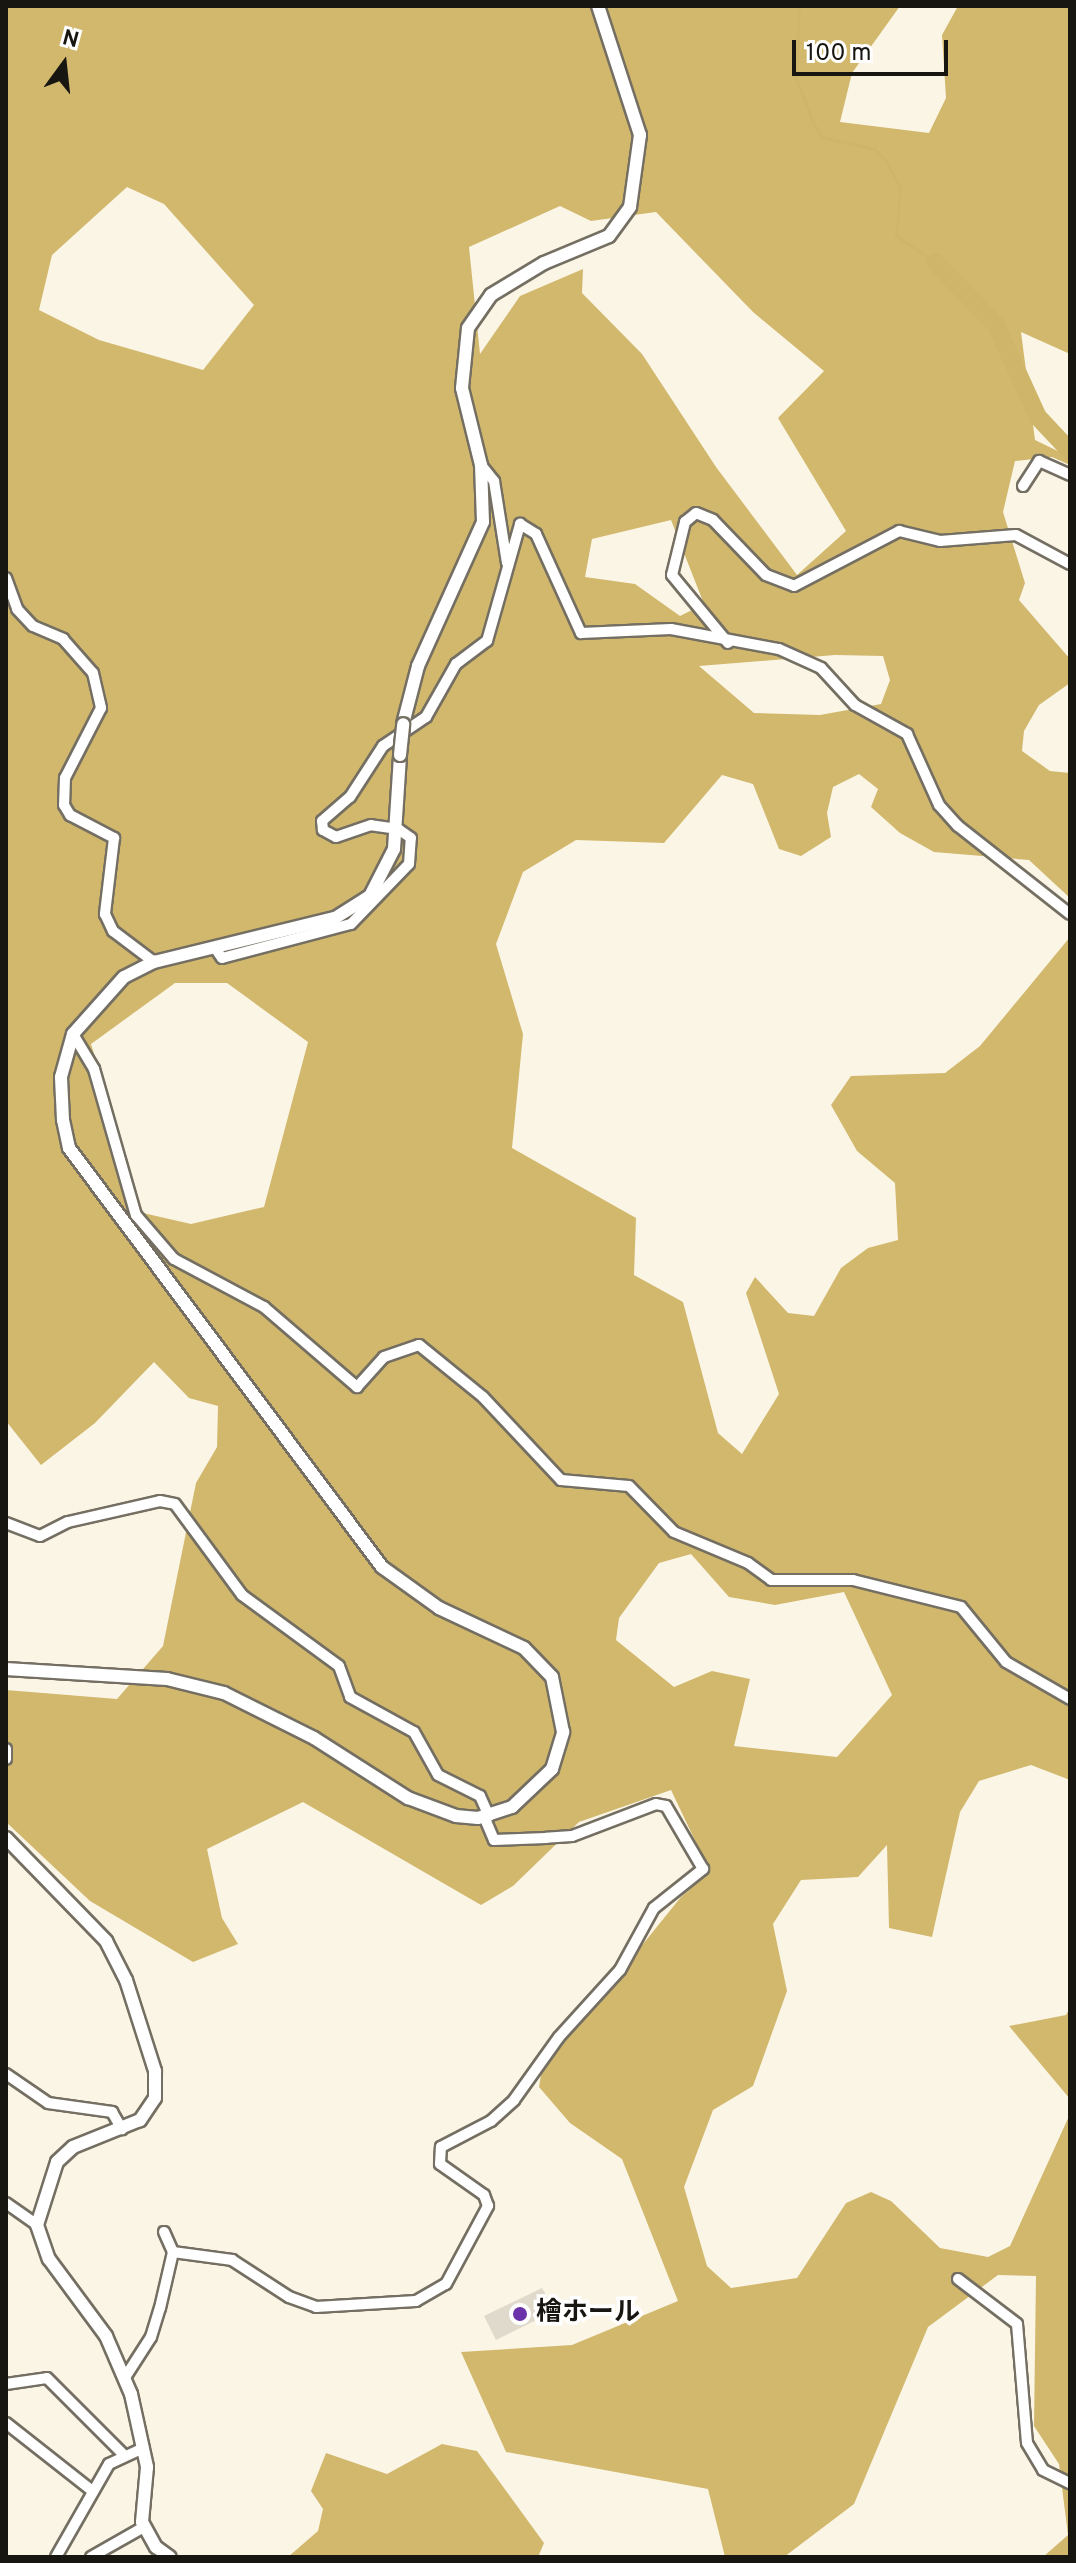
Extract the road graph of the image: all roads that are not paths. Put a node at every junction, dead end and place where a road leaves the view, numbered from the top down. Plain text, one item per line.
1 (598, 6) edge
2 (481, 465) junction
3 (1070, 475) edge
4 (1023, 486) dead end
5 (507, 563) junction
6 (1070, 564) edge
7 (6, 578) edge
8 (729, 644) junction
9 (398, 829) junction
10 (1070, 914) edge
11 (215, 948) junction
12 (154, 962) junction
13 (73, 1034) junction
14 (6, 1523) edge
15 (6, 1669) edge
16 (1070, 1699) edge
17 (6, 1749) edge
18 (6, 1759) edge
19 (486, 1816) junction
20 (6, 1838) edge
21 (6, 2074) edge
22 (122, 2129) junction
23 (6, 2203) edge
24 (37, 2225) junction
25 (164, 2232) dead end
26 (173, 2252) junction
27 (958, 2279) dead end
28 (124, 2379) junction
29 (6, 2384) edge
30 (6, 2423) edge
31 (144, 2448) junction
32 (122, 2453) junction
33 (1070, 2483) edge
34 (90, 2489) junction
35 (144, 2527) junction
36 (56, 2557) edge
37 (91, 2557) edge
38 (170, 2557) edge

1 - 2 street
2 - 5 street
2 - 9 street, bridge
3 - 4 street
5 - 8 street
5 - 9 street
6 - 8 street
7 - 12 street
8 - 10 street
9 - 11 street
9 - 11 street
11 - 12 street
12 - 13 street
13 - 16 street
13 - 19 street
14 - 19 street
15 - 19 street
17 - 18 street
19 - 26 street
20 - 22 street
21 - 22 street
22 - 24 street
23 - 24 street
24 - 28 street
25 - 26 street
26 - 28 street
27 - 33 street
28 - 31 street
29 - 32 street
30 - 34 street
31 - 32 street
31 - 35 street
32 - 34 street
34 - 36 street
35 - 37 street
35 - 38 street

